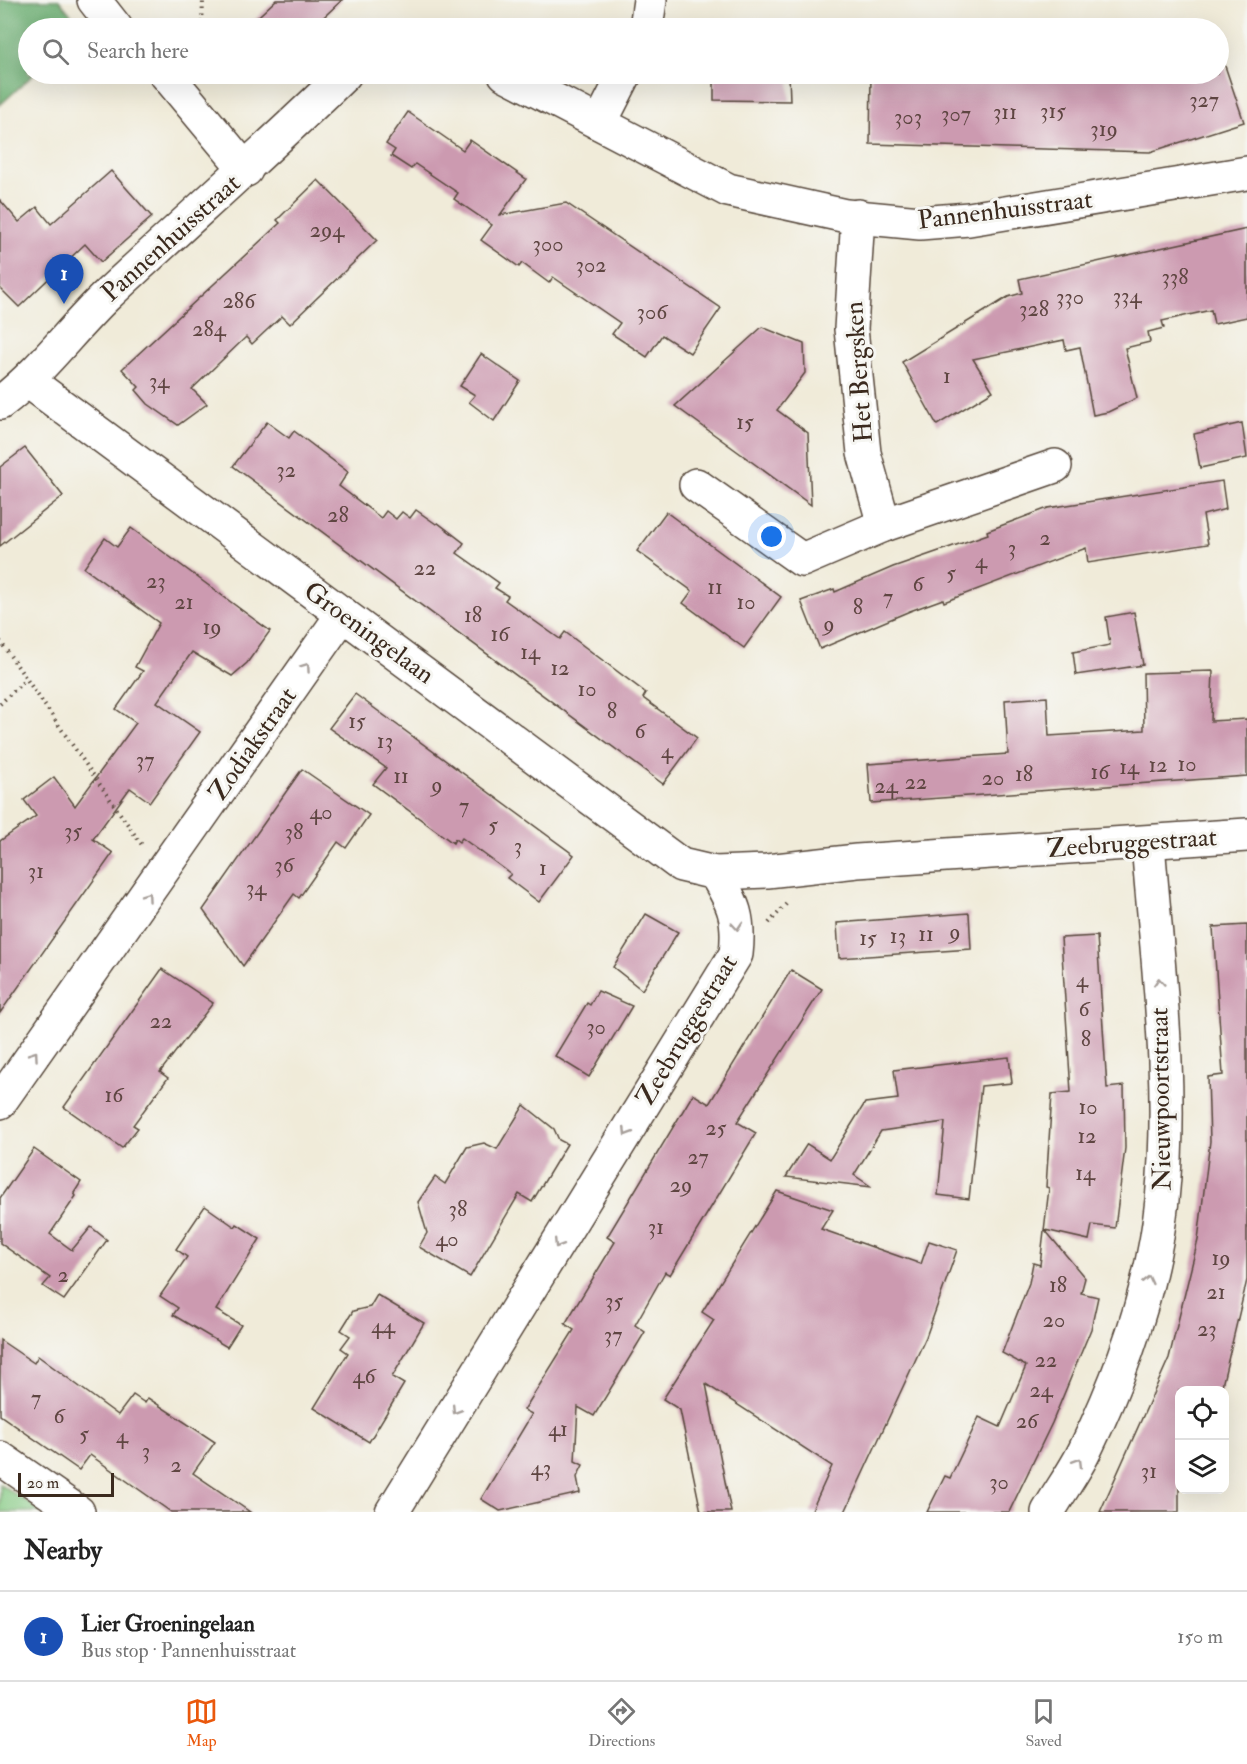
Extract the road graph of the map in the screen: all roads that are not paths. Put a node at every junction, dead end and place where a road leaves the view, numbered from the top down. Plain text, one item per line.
1 (94, 0) edge
2 (650, 0) edge
3 (108, 18) edge
4 (647, 18) edge
5 (174, 84) edge
6 (335, 84) edge
7 (524, 84) edge
8 (620, 84) edge
9 (600, 123) junction
10 (246, 170) junction
11 (1247, 173) edge
12 (858, 216) junction
13 (28, 381) junction
14 (0, 404) edge
15 (1055, 466) dead end
16 (696, 485) dead end
17 (884, 525) junction
18 (343, 614) junction
19 (1247, 835) edge
20 (1148, 843) junction
21 (716, 873) junction
22 (0, 1102) edge
23 (0, 1458) edge
24 (78, 1512) edge
25 (393, 1512) edge
26 (1048, 1512) edge

1 - 3 street
2 - 4 street
5 - 10 street
6 - 10 street, Pannenhuisstraat
7 - 9 street, Pannenhuisstraat
8 - 9 street
9 - 12 street, Pannenhuisstraat
10 - 13 street, Pannenhuisstraat
11 - 12 street, Pannenhuisstraat
12 - 17 street, Het Bergsken
13 - 14 street, Pannenhuisstraat
13 - 18 street, Groeningelaan
15 - 17 street
16 - 17 street
18 - 21 street, Groeningelaan
22 -> 18 street, Zodiakstraat
19 - 20 street, Zeebruggestraat
20 - 21 street, Zeebruggestraat
26 -> 20 street, Nieuwpoortstraat
21 -> 25 street, Zeebruggestraat
23 - 24 street

